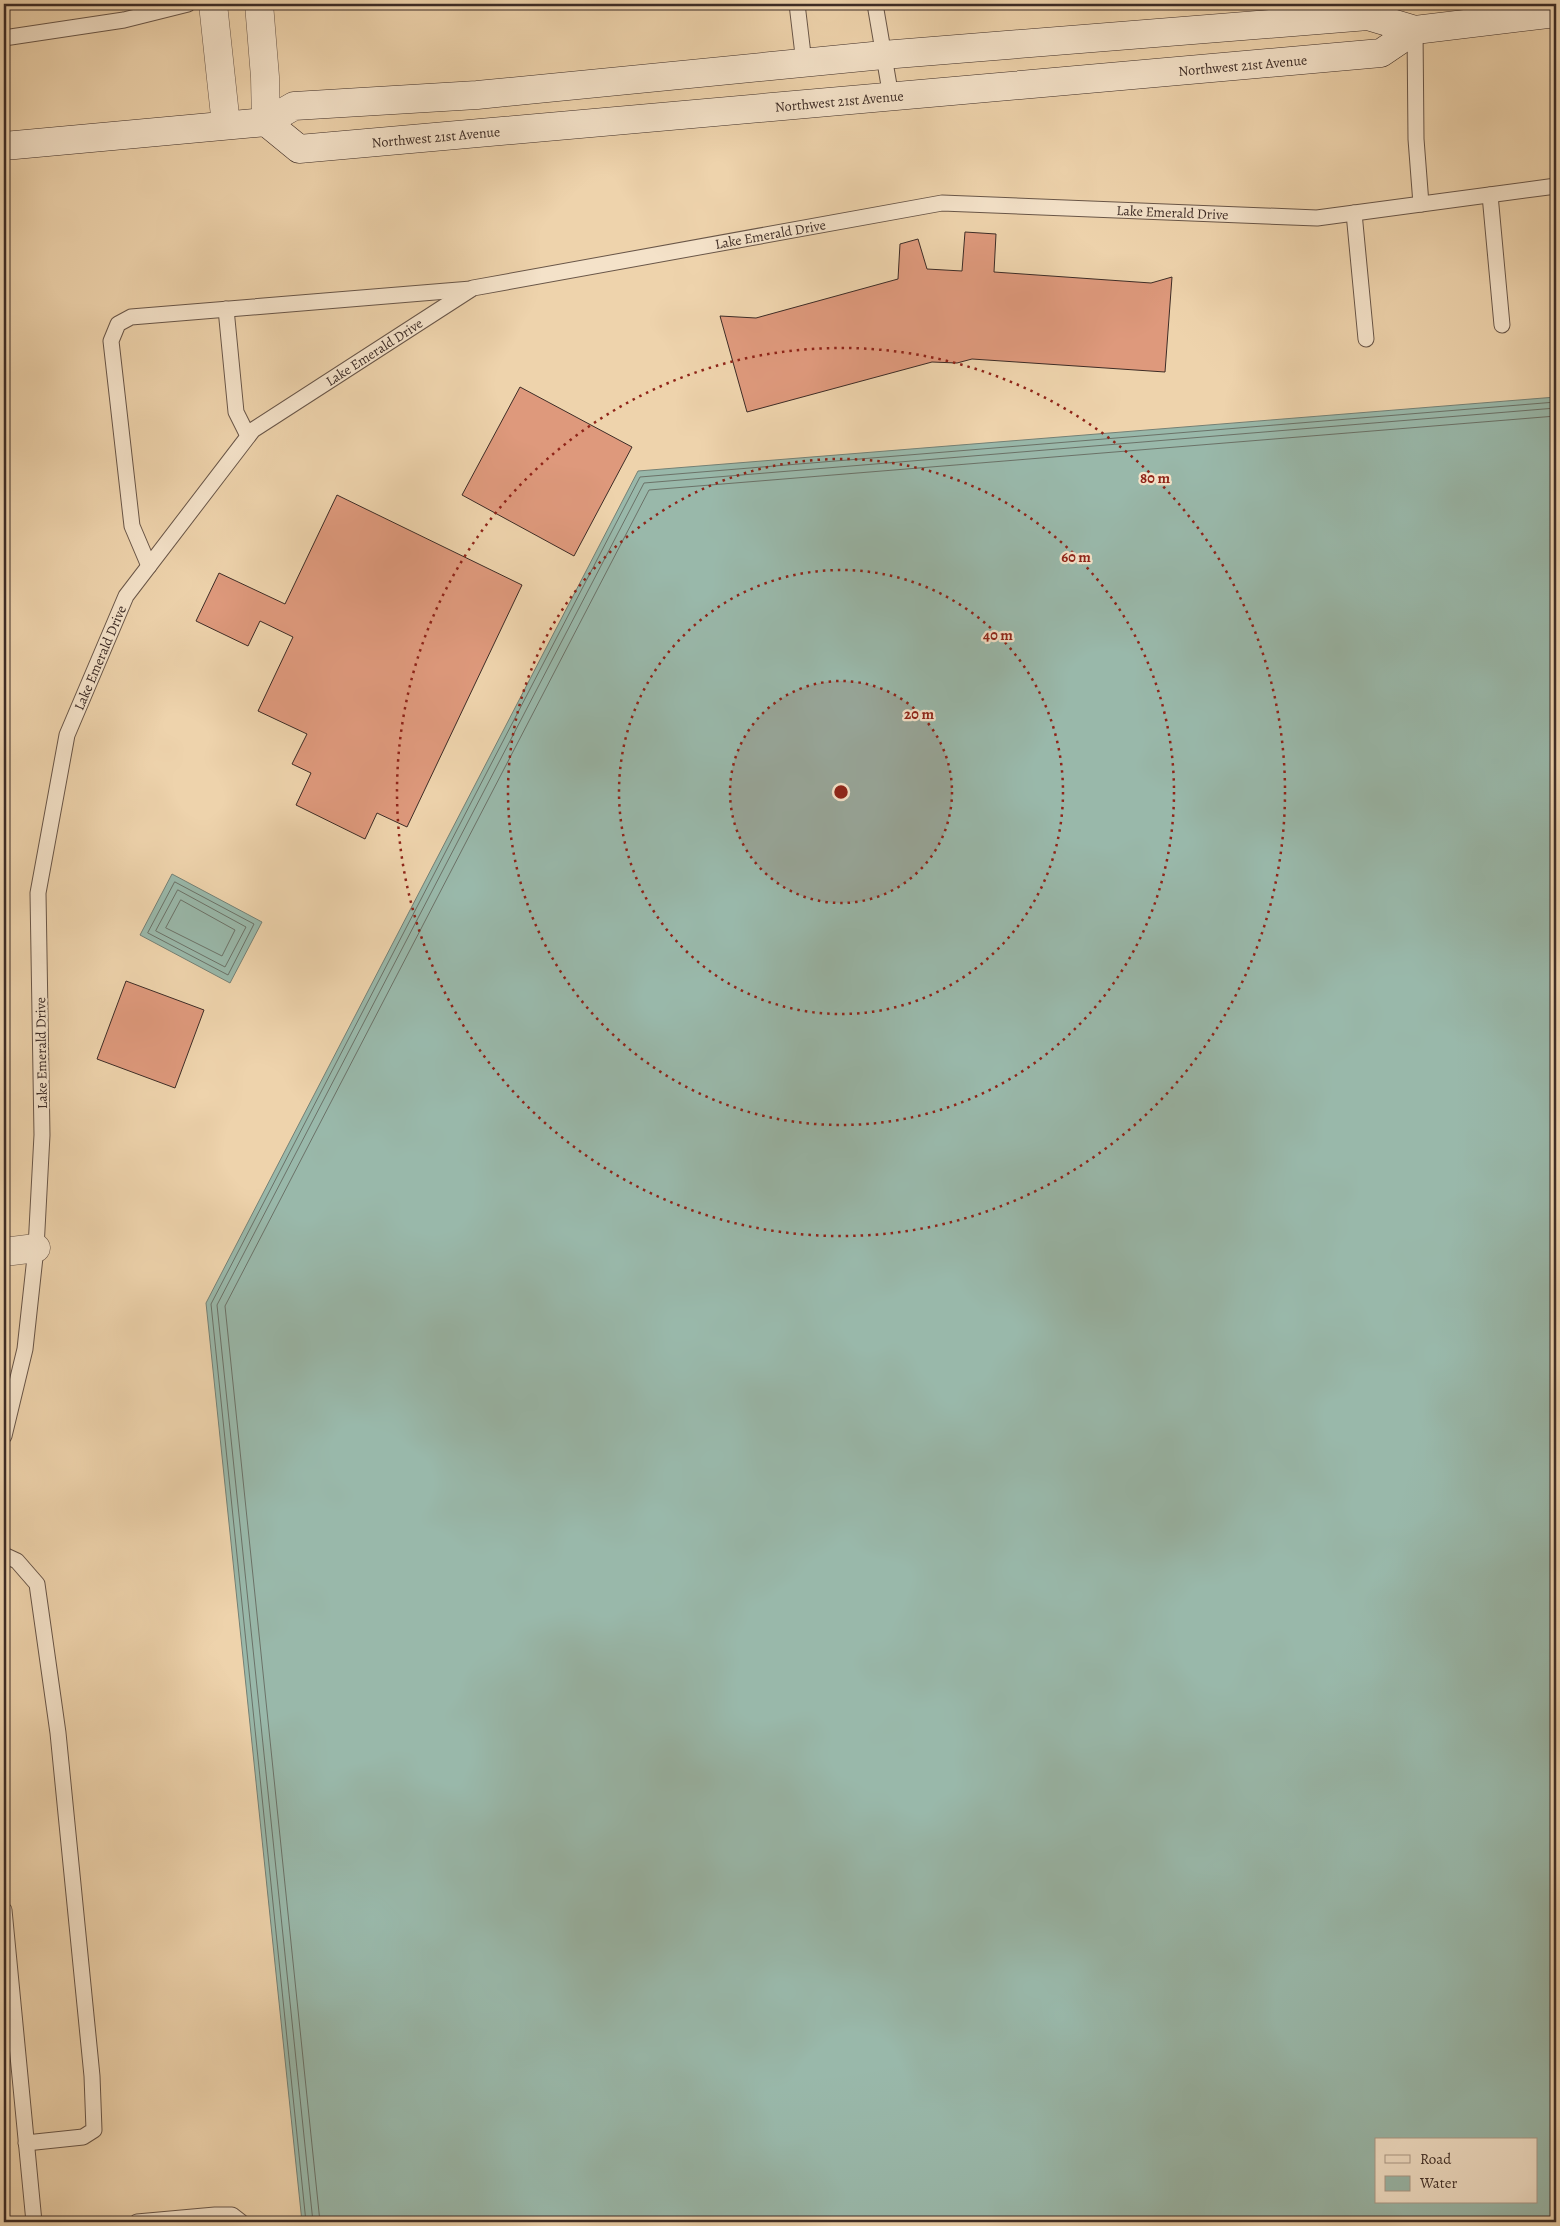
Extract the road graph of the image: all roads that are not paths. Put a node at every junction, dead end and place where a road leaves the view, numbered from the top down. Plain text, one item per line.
1 (188, 4) edge
2 (213, 4) edge
3 (259, 4) edge
4 (796, 4) edge
5 (875, 4) edge
6 (1556, 13) edge
7 (1415, 30) junction
8 (4, 38) edge
9 (883, 55) junction
10 (804, 64) junction
11 (891, 97) junction
12 (266, 122) junction
13 (226, 125) junction
14 (4, 146) edge
15 (1556, 186) edge
16 (1490, 195) junction
17 (1421, 204) junction
18 (1354, 214) junction
19 (473, 288) junction
20 (226, 309) junction
21 (1502, 325) dead end
22 (1366, 339) dead end
23 (248, 436) junction
24 (149, 566) junction
25 (36, 1248) junction
26 (4, 1252) edge
27 (4, 1436) edge
28 (4, 1555) edge
29 (4, 1910) edge
30 (26, 2143) junction
31 (34, 2222) edge
32 (137, 2222) edge
33 (241, 2222) edge

1 - 8 lane
2 - 13 street
3 - 12 street
4 - 10 lane
5 - 9 lane
6 - 7 street, Northwest 21st Avenue
7 - 9 street, Northwest 21st Avenue
7 - 11 street, Northwest 21st Avenue
7 - 17 lane
9 - 10 street, Northwest 21st Avenue
9 - 11 lane
10 - 12 street, Northwest 21st Avenue
11 - 12 street, Northwest 21st Avenue
12 - 13 street, Northwest 21st Avenue
13 - 14 street, Northwest 21st Avenue
15 - 16 lane, Lake Emerald Drive
16 - 17 lane, Lake Emerald Drive
16 - 21 lane
17 - 18 lane, Lake Emerald Drive
18 - 19 lane, Lake Emerald Drive
18 - 22 lane
19 - 20 lane
19 - 23 lane, Lake Emerald Drive
20 - 23 lane
20 - 24 lane
23 - 24 lane, Lake Emerald Drive
24 - 25 lane, Lake Emerald Drive
25 - 26 street
25 - 27 lane, Lake Emerald Drive
28 - 30 lane
29 - 30 lane
30 - 31 lane
32 - 33 lane

